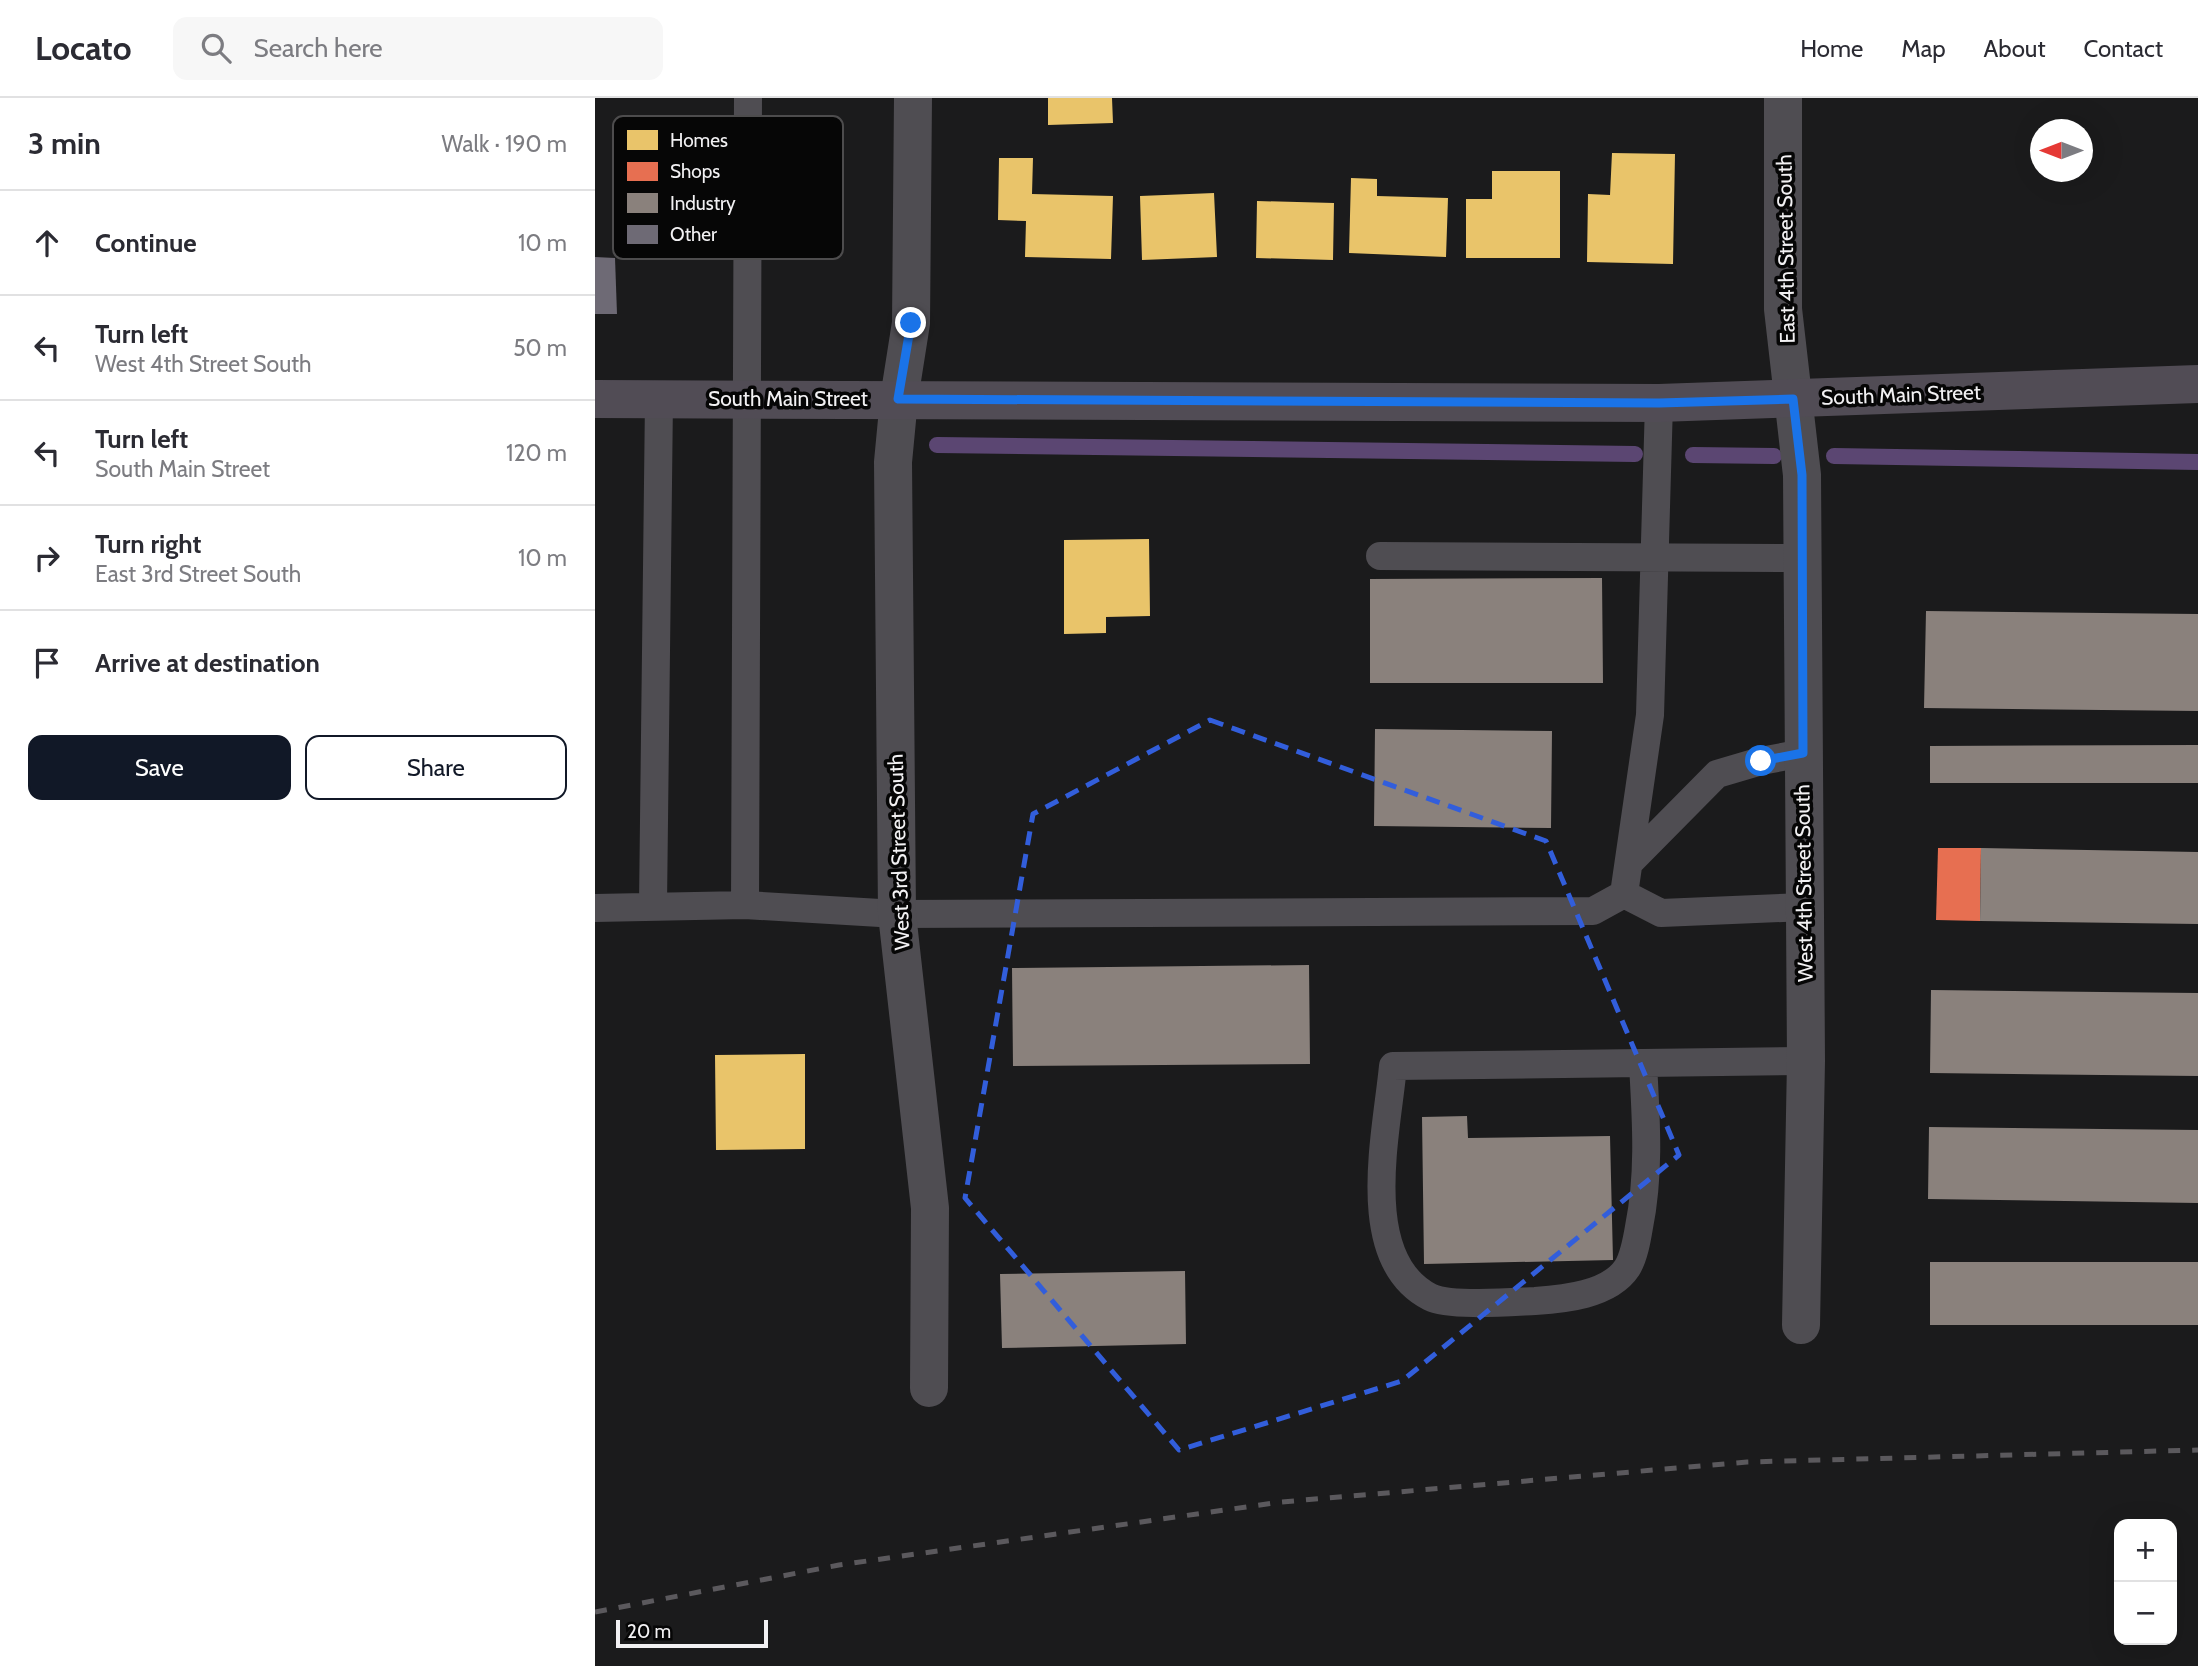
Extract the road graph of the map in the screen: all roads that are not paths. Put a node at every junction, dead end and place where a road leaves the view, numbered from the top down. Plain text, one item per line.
1 (748, 98) edge
2 (912, 98) edge
3 (1783, 98) edge
4 (748, 116) edge
5 (747, 259) edge
6 (2198, 384) edge
7 (595, 399) edge
8 (659, 399) junction
9 (746, 399) junction
10 (898, 399) junction
11 (1793, 399) junction
12 (1659, 403) junction
13 (1380, 556) dead end
14 (1655, 556) junction
15 (1802, 558) junction
16 (1803, 753) junction
17 (1629, 863) junction
18 (1624, 894) junction
19 (653, 905) junction
20 (745, 905) junction
21 (1805, 907) junction
22 (595, 908) edge
23 (897, 914) junction
24 (1806, 1061) junction
25 (1643, 1064) junction
26 (1801, 1325) dead end
27 (929, 1388) dead end

1 - 4 lane
2 - 10 street, West 3rd Street South
3 - 11 street, East 4th Street South
5 - 9 lane
6 - 11 street, South Main Street
7 - 8 street, South Main Street
8 - 9 street, South Main Street
8 - 19 lane
9 - 10 street, South Main Street
9 - 20 lane
10 - 12 street, South Main Street
10 - 23 street, West 3rd Street South
11 - 12 street, South Main Street
11 - 15 street, West 4th Street South
12 - 14 lane
13 - 14 lane
14 - 15 lane
14 - 17 lane
15 - 16 street, West 4th Street South
16 - 17 lane
16 - 21 street, West 4th Street South
17 - 18 lane
18 - 21 lane
18 - 23 lane
19 - 20 lane
19 - 22 lane
20 - 23 lane
21 - 24 street, West 4th Street South
23 - 27 street, West 3rd Street South
24 - 25 lane
24 - 26 street, West 4th Street South
25 - 25 lane

